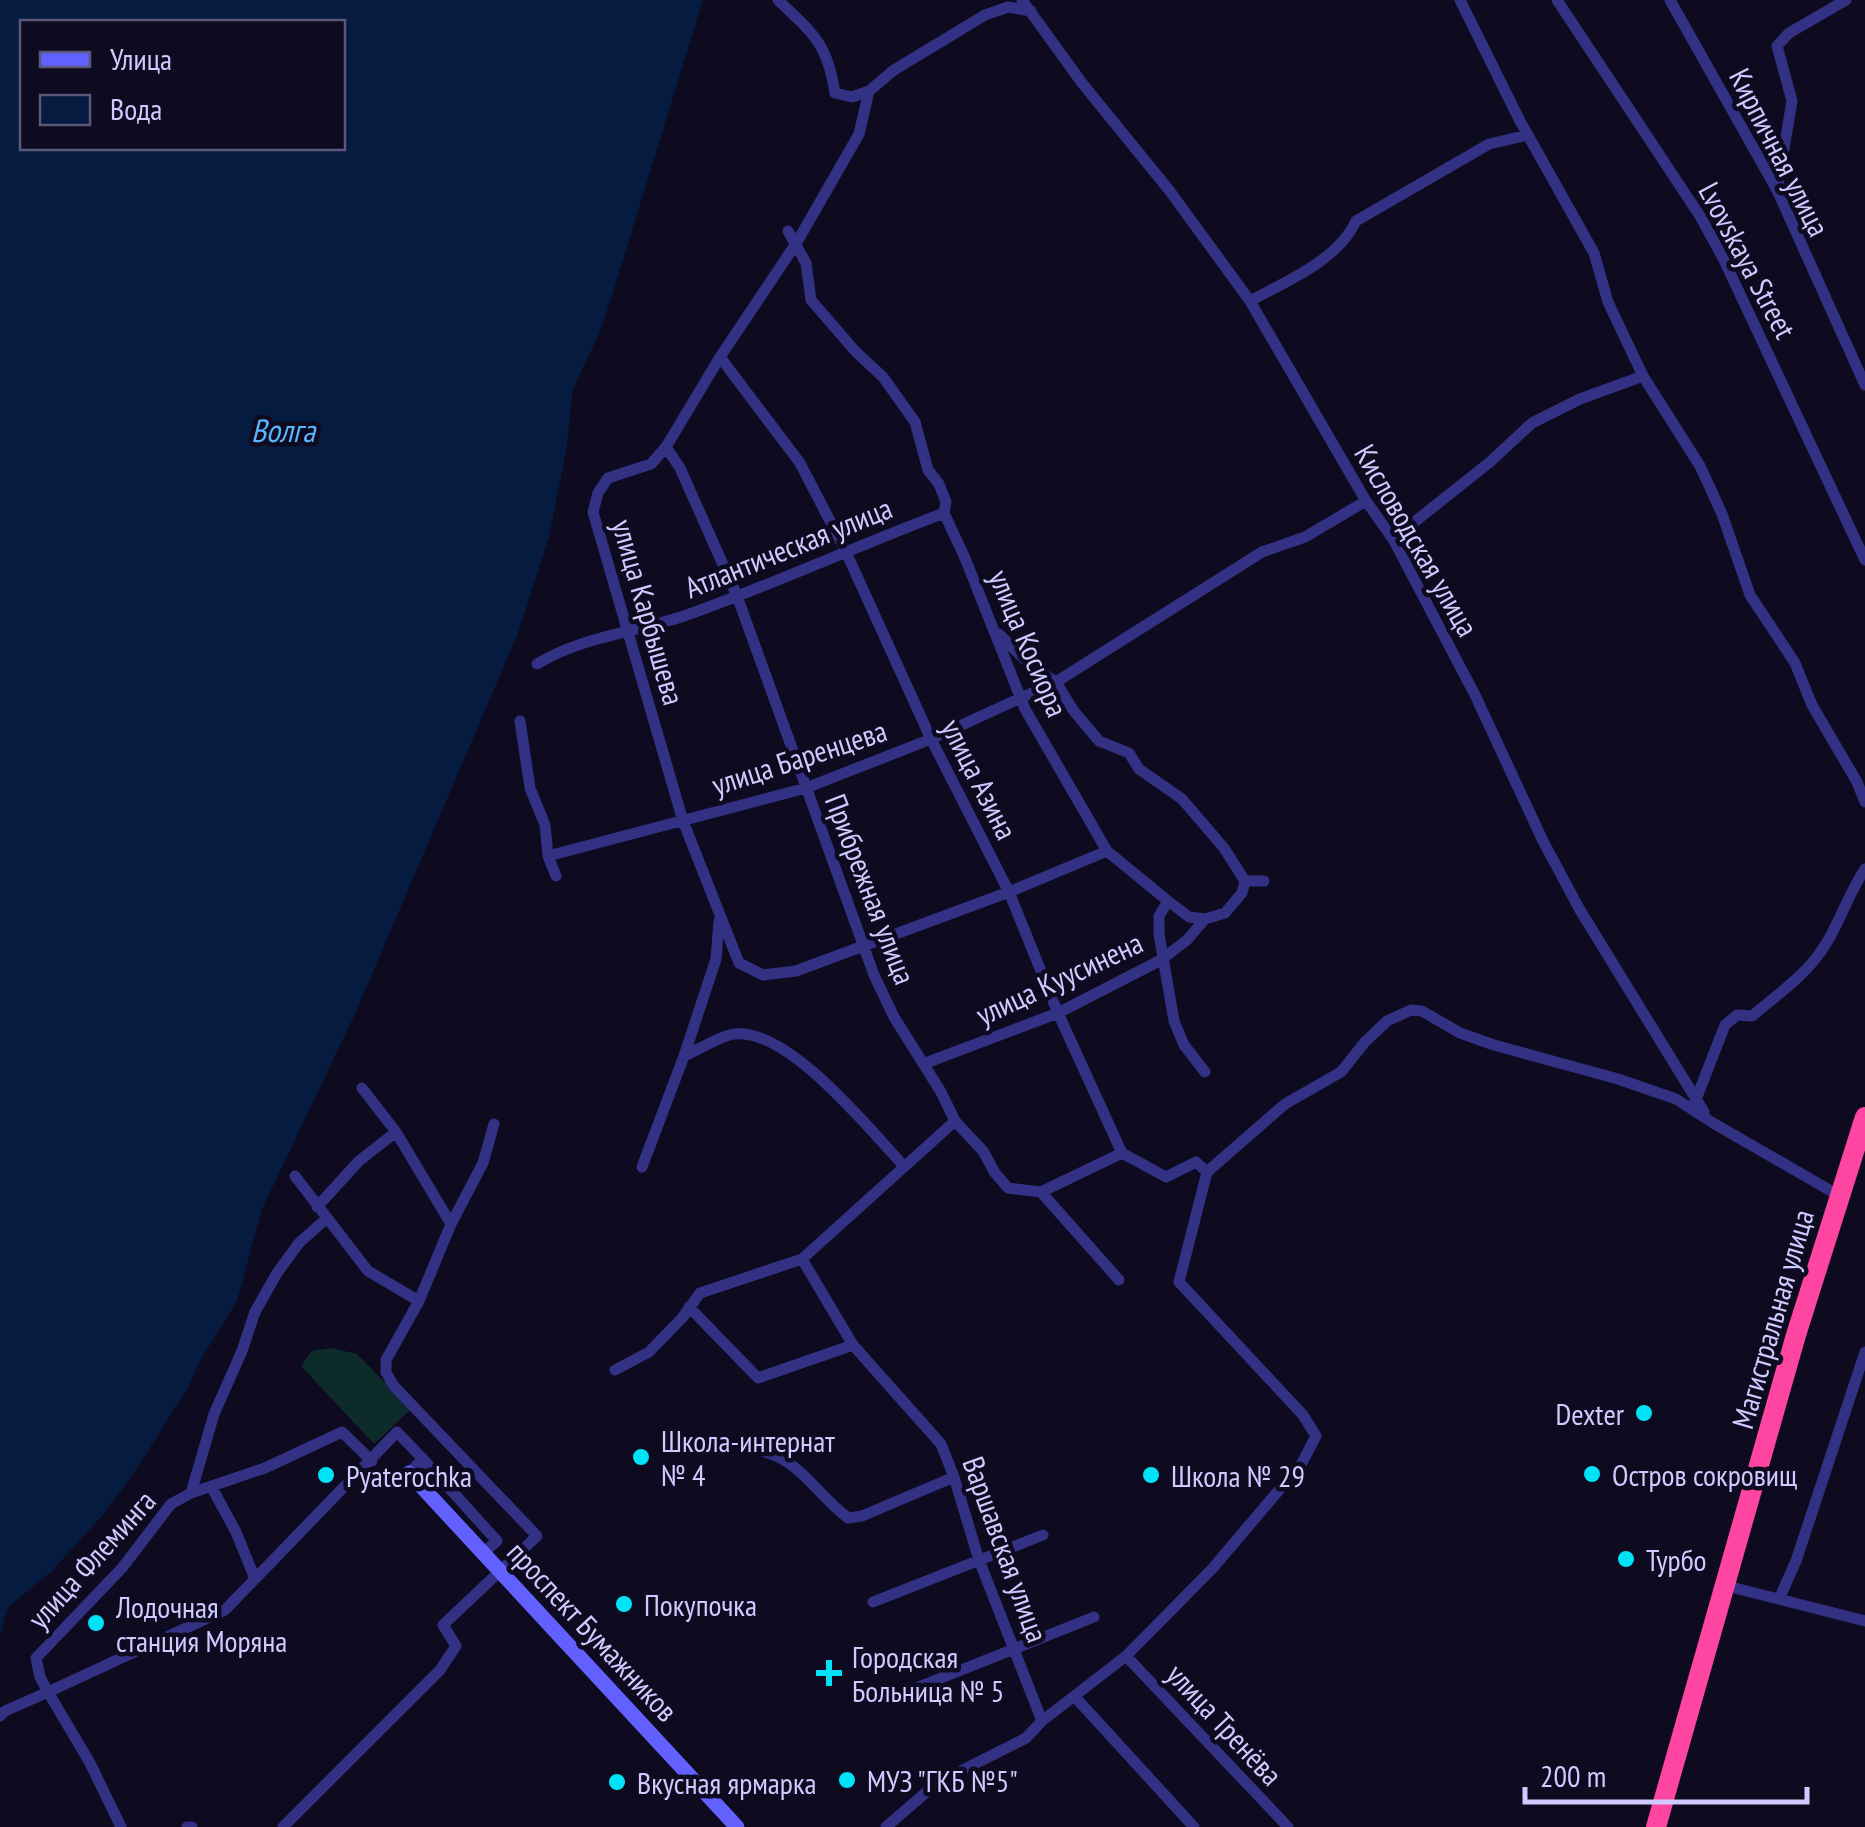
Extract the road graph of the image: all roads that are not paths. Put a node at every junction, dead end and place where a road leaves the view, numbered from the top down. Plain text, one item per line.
1 (778, 0) edge
2 (1022, 0) edge
3 (1460, 0) edge
4 (1557, 0) edge
5 (1670, 0) edge
6 (1846, 0) edge
7 (1031, 12) junction
8 (869, 91) junction
9 (1528, 135) junction
10 (1777, 190) junction
11 (788, 231) dead end
12 (797, 242) junction
13 (1250, 301) junction
14 (720, 356) junction
15 (1643, 376) junction
16 (1865, 385) edge
17 (666, 448) junction
18 (1366, 501) junction
19 (944, 514) junction
20 (1393, 539) junction
21 (846, 552) junction
22 (1865, 560) edge
23 (737, 596) junction
24 (991, 624) junction
25 (629, 632) junction
26 (537, 664) dead end
27 (1056, 682) junction
28 (1021, 700) junction
29 (520, 720) dead end
30 (930, 739) junction
31 (806, 788) junction
32 (1865, 802) edge
33 (683, 820) junction
34 (1107, 851) junction
35 (548, 856) junction
36 (1865, 869) edge
37 (556, 876) dead end
38 (1245, 881) junction
39 (1264, 881) dead end
40 (1010, 892) junction
41 (1168, 901) junction
42 (719, 913) junction
43 (1205, 919) junction
44 (865, 945) junction
45 (1161, 960) junction
46 (1058, 1013) junction
47 (684, 1056) junction
48 (923, 1064) junction
49 (1206, 1072) dead end
50 (362, 1088) dead end
51 (1695, 1102) junction
52 (1865, 1117) edge
53 (955, 1120) junction
54 (494, 1124) dead end
55 (1712, 1124) junction
56 (396, 1132) junction
57 (1122, 1153) junction
58 (904, 1166) junction
59 (642, 1167) dead end
60 (1207, 1172) junction
61 (295, 1176) dead end
62 (1041, 1192) junction
63 (1838, 1195) junction
64 (317, 1208) junction
65 (326, 1219) junction
66 (451, 1224) junction
67 (802, 1260) junction
68 (1119, 1280) dead end
69 (419, 1302) junction
70 (689, 1307) junction
71 (853, 1345) junction
72 (1865, 1352) edge
73 (615, 1370) dead end
74 (752, 1449) dead end
75 (423, 1459) junction
76 (372, 1461) junction
77 (409, 1473) joint
78 (954, 1476) junction
79 (211, 1486) junction
80 (191, 1493) junction
81 (1043, 1535) dead end
82 (482, 1553) junction
83 (979, 1560) junction
84 (500, 1572) junction
85 (256, 1579) junction
86 (1727, 1586) junction
87 (1779, 1599) junction
88 (873, 1602) dead end
89 (1094, 1616) dead end
90 (1865, 1621) edge
91 (1015, 1648) junction
92 (1126, 1656) junction
93 (912, 1690) dead end
94 (48, 1692) junction
95 (1075, 1697) junction
96 (0, 1716) edge
97 (1042, 1721) junction
98 (121, 1827) edge
99 (283, 1827) edge
100 (737, 1827) edge
101 (886, 1827) edge
102 (1194, 1827) edge
103 (1288, 1827) edge
104 (1656, 1827) edge

1 - 8 street
2 - 7 street, Кисловодская улица
3 - 9 street
4 - 22 street, Lvovskaya Street
5 - 10 street, Кирпичная улица
6 - 10 street
7 - 8 street
7 - 13 street, Кисловодская улица
8 - 12 street, улица Карбышева
9 - 13 street
9 - 15 street
10 - 16 street, Кирпичная улица
11 - 12 street, улица Косиора
12 - 14 street, улица Карбышева
12 - 19 street, улица Косиора
13 - 18 street, Кисловодская улица
14 - 17 street, улица Карбышева
14 - 21 street, улица Азина
15 - 20 street
15 - 32 street
17 - 23 street, Прибрежная улица
17 - 25 street, улица Карбышева
18 - 20 street, Кисловодская улица
18 - 27 street, улица Баренцева
19 - 21 street, Атлантическая улица
19 - 24 street, улица Косиора
20 - 51 street, Кисловодская улица
21 - 23 street, Атлантическая улица
21 - 30 street, улица Азина
23 - 25 street, Атлантическая улица
23 - 31 street, Прибрежная улица
24 - 27 street
24 - 28 street, улица Косиора
25 - 26 street, Атлантическая улица
25 - 33 street, улица Карбышева
27 - 28 street, улица Баренцева
27 - 38 street
28 - 30 street, улица Баренцева
28 - 34 street, улица Косиора
29 - 35 street
30 - 31 street, улица Баренцева
30 - 40 street, улица Азина
31 - 33 street, улица Баренцева
31 - 44 street, Прибрежная улица
33 - 35 street, улица Баренцева
33 - 42 street, улица Карбышева
34 - 40 street, улица Карбышева
34 - 41 street, улица Косиора
35 - 37 street
36 - 51 street
38 - 39 street
38 - 43 street, улица Куусинена
40 - 44 street, улица Карбышева
40 - 46 street, улица Азина
41 - 43 street, улица Косиора
41 - 45 street
42 - 44 street, улица Карбышева
42 - 47 street
43 - 45 street, улица Куусинена
44 - 48 street, Прибрежная улица
45 - 46 street, улица Куусинена
45 - 49 street
46 - 48 street, улица Куусинена
46 - 57 street, улица Азина
47 - 58 street
47 - 59 street
48 - 53 street, Прибрежная улица
50 - 56 street
51 - 55 street, Кисловодская улица
52 - 63 highway, Магистральная улица
53 - 58 street
53 - 62 street, Прибрежная улица
54 - 66 street
55 - 60 street
55 - 63 street
56 - 64 street
56 - 66 street
57 - 60 street
57 - 62 street
58 - 67 street
60 - 92 street
61 - 64 street
62 - 68 street, Прибрежная улица
63 - 86 highway, Магистральная улица
64 - 65 street
65 - 69 street
65 - 80 street
66 - 69 street
67 - 70 street
67 - 71 street, Варшавская улица
69 - 84 street
70 - 71 street
70 - 73 street
71 - 78 street, Варшавская улица
72 - 87 street
74 - 78 street
75 - 76 street
75 - 77 street
75 - 82 street
76 - 79 street, улица Флеминга
76 - 85 street
77 - 82 street, проспект Бумажников
78 - 83 street, Варшавская улица
79 - 80 street, улица Флеминга
79 - 85 street
80 - 94 street, улица Флеминга
81 - 83 street
82 - 84 street, проспект Бумажников
83 - 88 street
83 - 91 street, Варшавская улица
84 - 99 street
84 - 100 street, проспект Бумажников
85 - 94 street
86 - 87 street
86 - 104 highway, Магистральная улица
87 - 90 street
89 - 91 street
91 - 93 street
91 - 97 street, Варшавская улица
92 - 95 street
92 - 103 street, улица Тренёва
94 - 96 street
94 - 98 street
95 - 97 street
95 - 102 street
97 - 101 street

